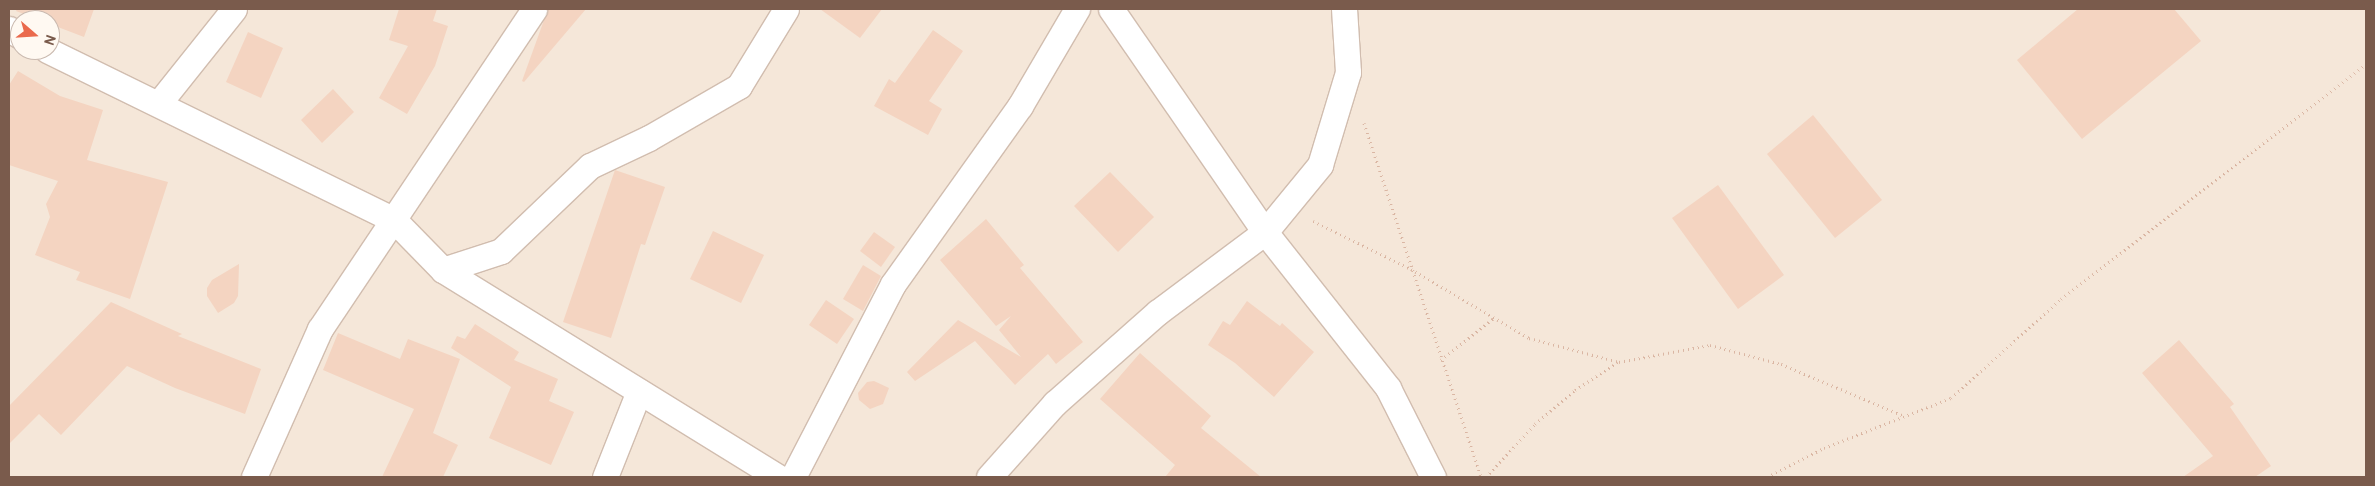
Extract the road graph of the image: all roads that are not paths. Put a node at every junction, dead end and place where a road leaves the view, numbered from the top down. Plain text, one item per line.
1 (234, 9) edge
2 (534, 9) edge
3 (786, 9) edge
4 (1077, 9) edge
5 (1111, 9) edge
6 (1344, 9) edge
7 (60, 56) edge
8 (159, 102) junction
9 (394, 220) junction
10 (1265, 232) junction
11 (443, 270) junction
12 (639, 391) junction
13 (254, 477) edge
14 (605, 477) edge
15 (778, 477) edge
16 (793, 477) edge
17 (989, 477) edge
18 (1433, 477) edge

1 - 8 street
2 - 9 street
3 - 11 street
4 - 16 street
5 - 10 street
6 - 10 street
7 - 8 street
8 - 9 street
9 - 11 street
9 - 13 street
10 - 17 street
10 - 18 street
11 - 12 street
12 - 14 street
12 - 15 street

